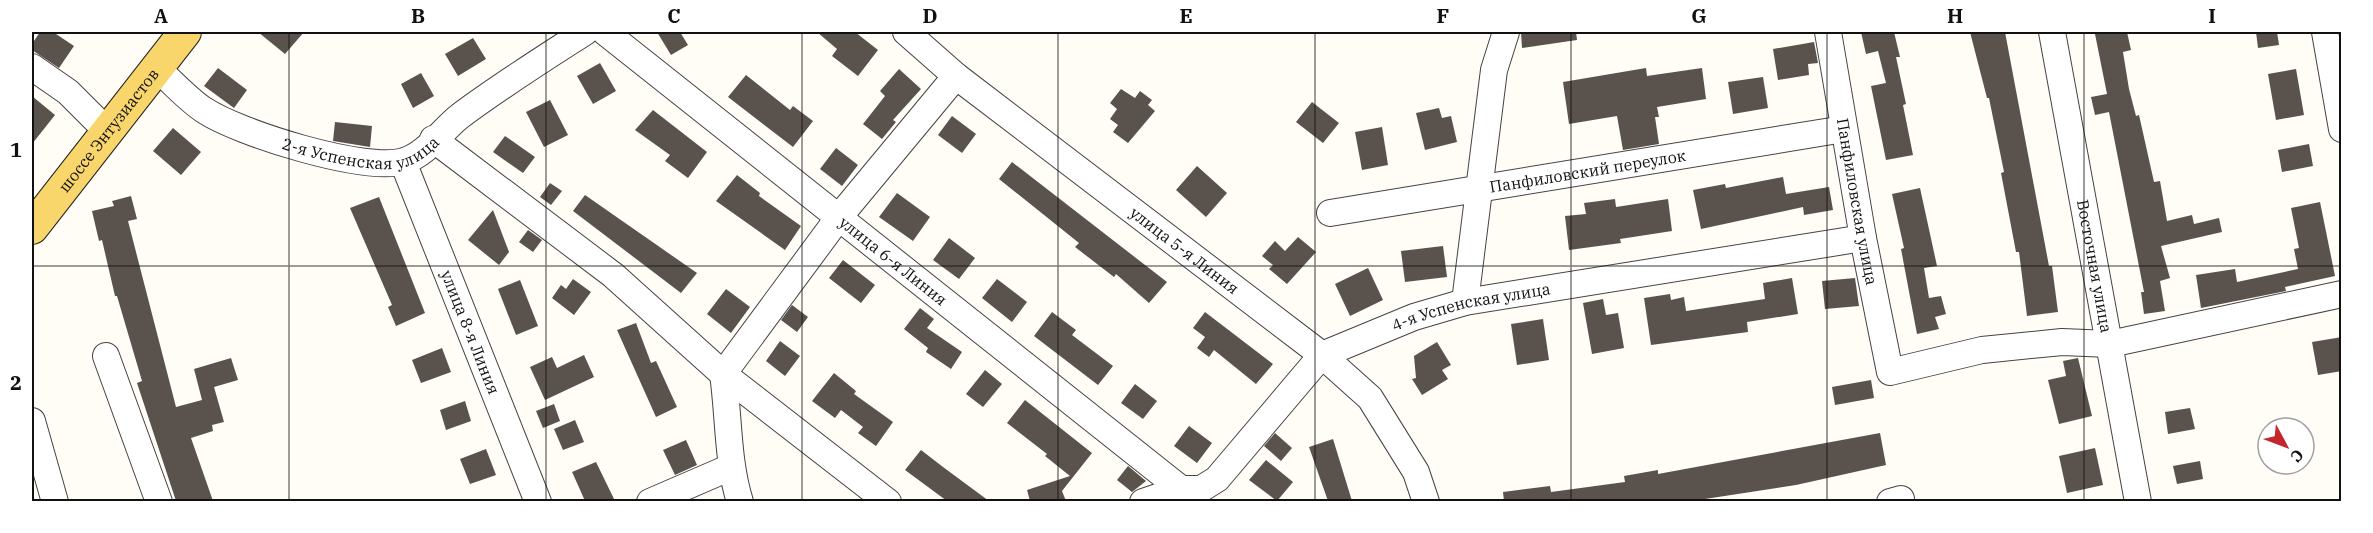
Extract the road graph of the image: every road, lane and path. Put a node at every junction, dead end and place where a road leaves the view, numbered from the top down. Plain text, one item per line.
1 (185, 32) edge
2 (585, 32) edge
3 (605, 32) edge
4 (906, 32) edge
5 (1506, 32) edge
6 (1828, 32) edge
7 (2052, 32) edge
8 (2325, 32) edge
9 (32, 68) edge
10 (156, 68) junction
11 (957, 76) junction
12 (1844, 129) junction
13 (2342, 129) edge
14 (107, 131) junction
15 (433, 139) junction
16 (403, 162) junction
17 (1479, 189) junction
18 (1330, 213) dead end
19 (839, 217) junction
20 (32, 228) edge
21 (1863, 238) junction
22 (2342, 294) edge
23 (1465, 302) junction
24 (2110, 344) junction
25 (1322, 355) junction
26 (106, 356) dead end
27 (723, 374) junction
28 (32, 421) edge
29 (732, 467) junction
30 (1181, 489) junction
31 (55, 501) edge
32 (159, 501) edge
33 (538, 501) edge
34 (650, 501) edge
35 (740, 501) edge
36 (888, 501) edge
37 (1143, 501) edge
38 (1426, 501) edge
39 (2138, 501) edge

1 - 10 main road, шоссе Энтузиастов
2 - 15 street, 2-я Успенская улица
3 - 19 street, улица 6-я Линия
4 - 11 street, улица 5-я Линия
5 - 17 street
6 - 12 street, Панфиловская улица
7 - 24 street, Восточная улица
8 - 13 street
9 - 14 street
10 - 14 main road, шоссе Энтузиастов
10 - 16 street, 2-я Успенская улица
11 - 19 street
11 - 25 street, улица 5-я Линия
12 - 17 street, Панфиловский переулок
12 - 21 street, Панфиловская улица
14 - 20 main road, шоссе Энтузиастов
15 - 16 street, 2-я Успенская улица
15 - 27 street
16 - 33 street, улица 8-я Линия
17 - 18 street, Панфиловский переулок
17 - 23 street
19 - 27 street
19 - 30 street, улица 6-я Линия
21 - 23 street, 4-я Успенская улица
21 - 24 street, Панфиловская улица
22 - 24 street
23 - 25 street, 4-я Успенская улица
24 - 39 street, Восточная улица
25 - 30 street, 4-я Успенская улица
25 - 38 street, улица 5-я Линия
26 - 32 street
27 - 29 street
27 - 36 street
28 - 31 street
29 - 34 street
29 - 35 street
30 - 37 street, 4-я Успенская улица

